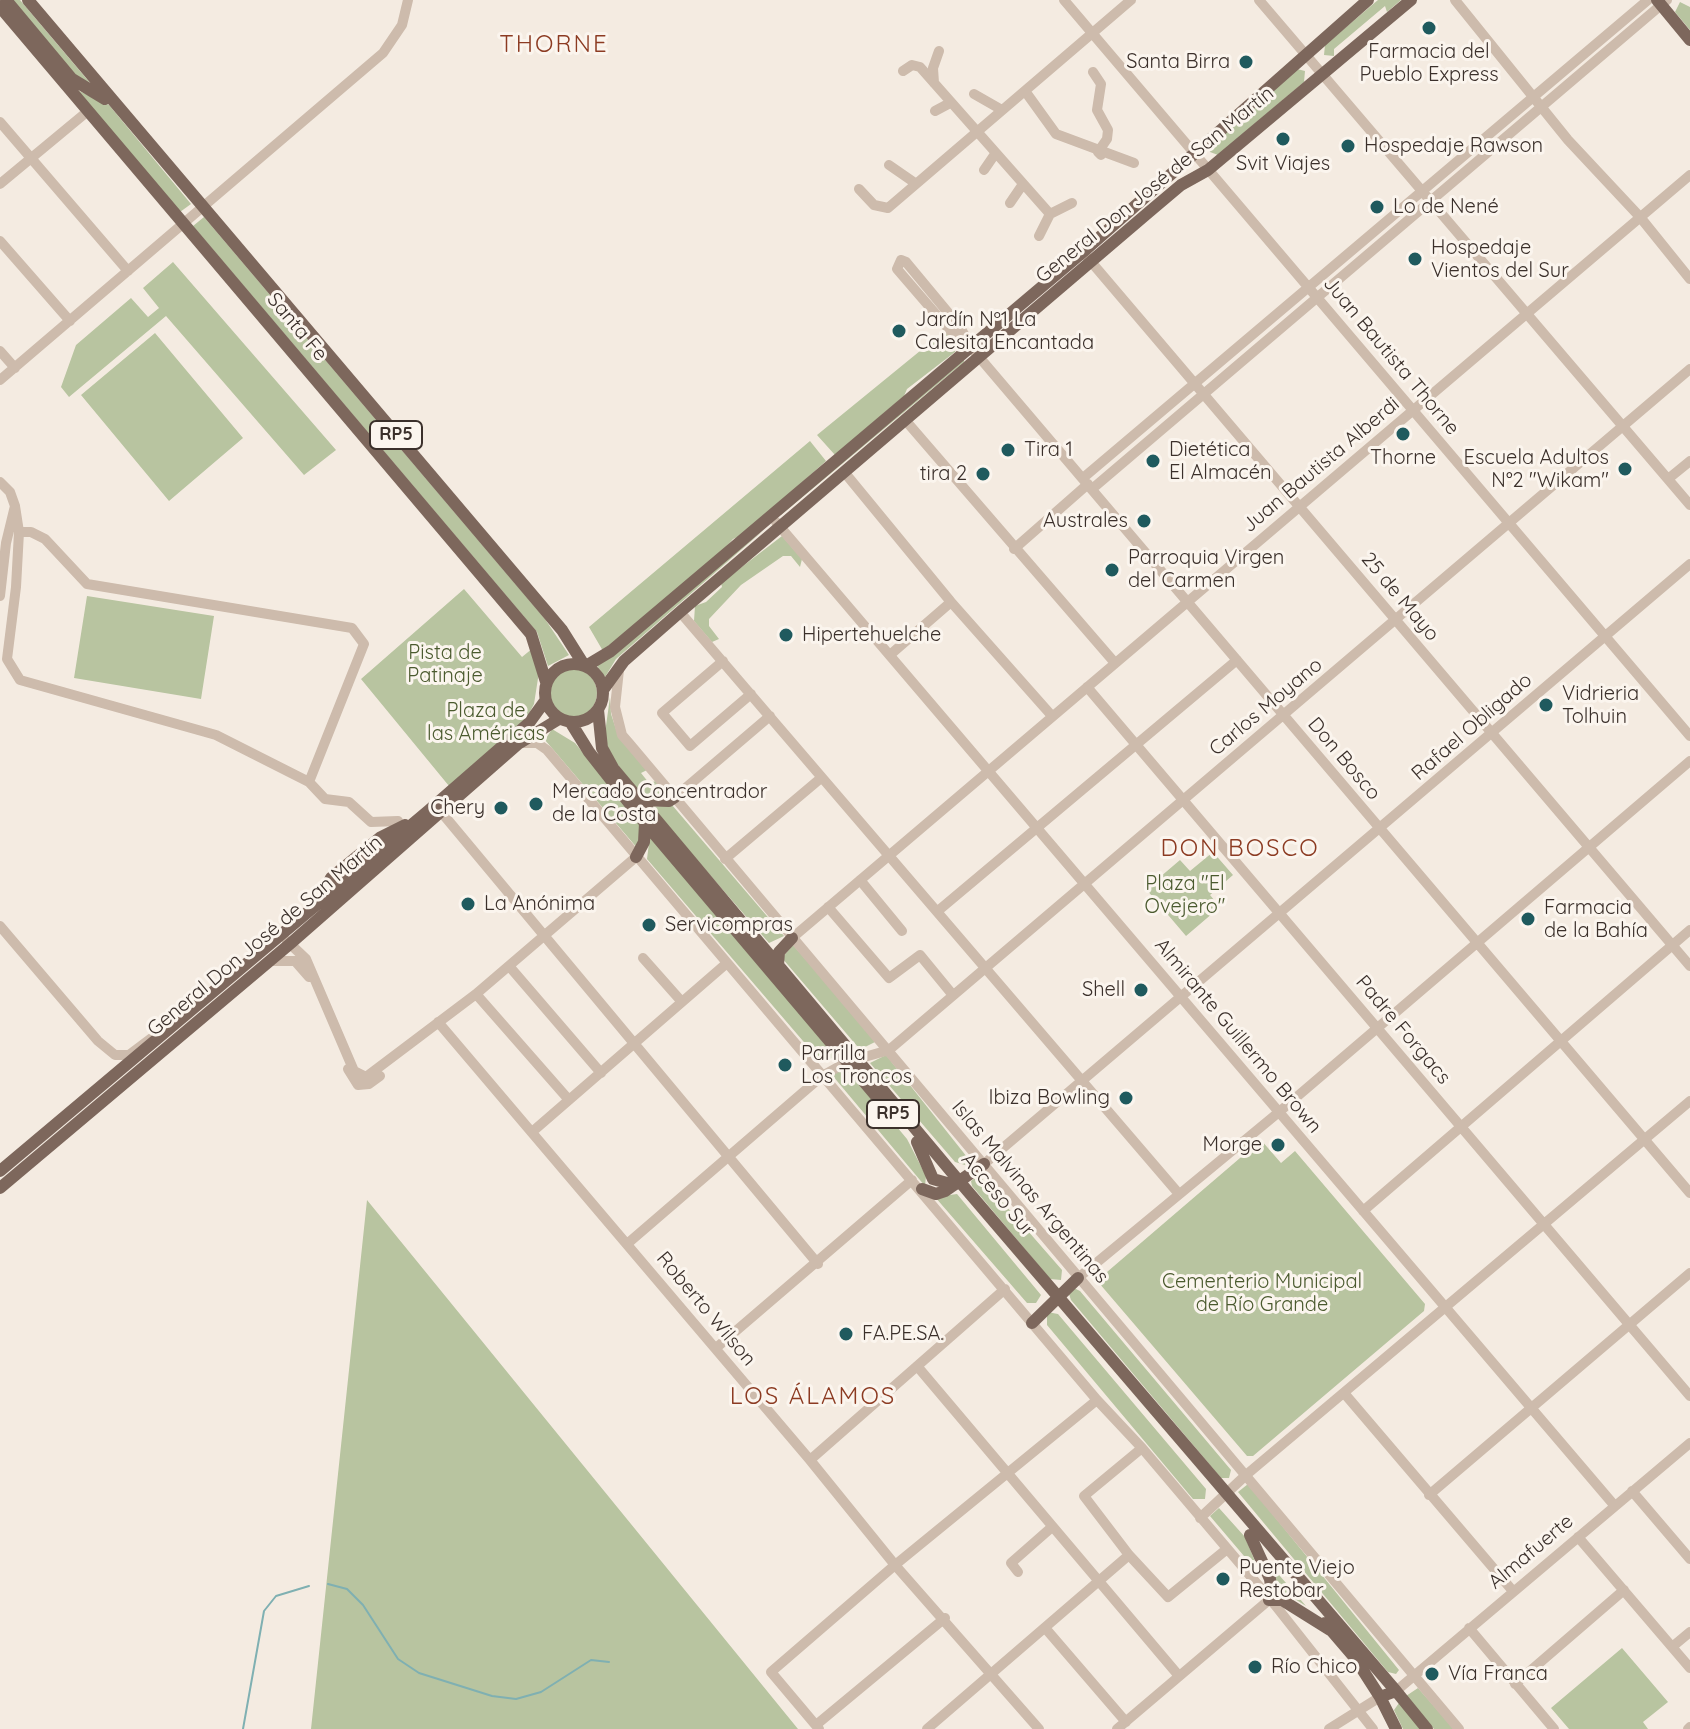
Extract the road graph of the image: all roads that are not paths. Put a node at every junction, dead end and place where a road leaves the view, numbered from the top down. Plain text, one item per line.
1 (6, 0) edge
2 (28, 0) edge
3 (408, 0) edge
4 (1064, 0) edge
5 (1131, 0) edge
6 (1259, 0) edge
7 (1368, 0) edge
8 (1411, 0) edge
9 (1455, 0) edge
10 (1648, 0) edge
11 (1662, 2) edge
12 (0, 7) edge
13 (1093, 33) junction
14 (1690, 40) edge
15 (939, 51) dead end
16 (1306, 54) junction
17 (903, 71) dead end
18 (1093, 72) dead end
19 (1321, 73) junction
20 (934, 83) junction
21 (1025, 91) junction
22 (974, 94) dead end
23 (1535, 96) junction
24 (950, 103) junction
25 (115, 104) junction
26 (1544, 106) junction
27 (1002, 110) junction
28 (88, 111) junction
29 (935, 111) dead end
30 (0, 122) edge
31 (977, 131) junction
32 (1098, 152) junction
33 (1193, 152) junction
34 (995, 154) junction
35 (32, 158) junction
36 (1109, 161) dead end
37 (1134, 163) dead end
38 (889, 165) dead end
39 (984, 170) dead end
40 (1208, 170) junction
41 (1690, 175) edge
42 (915, 183) junction
43 (0, 184) edge
44 (1023, 184) junction
45 (859, 189) dead end
46 (1423, 189) junction
47 (1432, 200) junction
48 (1010, 203) dead end
49 (1072, 203) dead end
50 (203, 207) junction
51 (1050, 214) junction
52 (1640, 217) junction
53 (183, 225) junction
54 (1039, 236) dead end
55 (0, 241) edge
56 (1087, 257) junction
57 (128, 271) junction
58 (1690, 279) edge
59 (1308, 287) junction
60 (1316, 296) junction
61 (1526, 315) junction
62 (70, 321) junction
63 (0, 351) edge
64 (975, 352) junction
65 (15, 368) junction
66 (1690, 369) edge
67 (0, 380) edge
68 (1195, 384) junction
69 (1203, 394) junction
70 (1414, 411) junction
71 (906, 421) junction
72 (1622, 427) junction
73 (1690, 461) edge
74 (845, 473) junction
75 (1668, 479) junction
76 (0, 482) edge
77 (1087, 483) junction
78 (1690, 505) edge
79 (15, 506) junction
80 (1299, 506) junction
81 (776, 522) junction
82 (1508, 525) junction
83 (19, 532) junction
84 (1014, 549) junction
85 (1690, 564) edge
86 (0, 596) edge
87 (951, 602) junction
88 (1188, 602) junction
89 (680, 612) junction
90 (1396, 620) junction
91 (1605, 637) junction
92 (891, 654) junction
93 (1237, 660) junction
94 (624, 661) junction
95 (723, 661) junction
96 (1115, 663) junction
97 (585, 666) junction
98 (546, 682) junction
99 (1087, 687) junction
100 (603, 690) junction
101 (751, 694) junction
102 (545, 701) junction
103 (598, 710) junction
104 (1284, 715) junction
105 (770, 716) junction
106 (1052, 716) junction
107 (565, 721) junction
108 (1492, 732) junction
109 (1690, 736) edge
110 (518, 744) junction
111 (1137, 744) junction
112 (1690, 761) edge
113 (990, 770) junction
114 (821, 778) junction
115 (309, 782) junction
116 (675, 797) junction
117 (640, 800) junction
118 (1184, 800) junction
119 (442, 813) junction
120 (418, 819) junction
121 (645, 823) junction
122 (398, 828) junction
123 (1039, 828) junction
124 (1380, 830) junction
125 (1589, 847) junction
126 (891, 855) junction
127 (636, 857) junction
128 (725, 859) junction
129 (860, 880) junction
130 (1085, 884) junction
131 (335, 896) junction
132 (828, 907) junction
133 (939, 910) junction
134 (1281, 911) junction
135 (0, 926) edge
136 (1690, 930) edge
137 (902, 931) dead end
138 (545, 935) junction
139 (278, 938) junction
140 (792, 938) junction
141 (291, 943) junction
142 (1478, 943) junction
143 (1673, 945) junction
144 (643, 958) dead end
145 (268, 962) junction
146 (727, 963) junction
147 (778, 965) junction
148 (509, 966) junction
149 (1690, 966) edge
150 (985, 967) junction
151 (476, 994) junction
152 (952, 994) junction
153 (1182, 998) junction
154 (682, 1002) junction
155 (70, 1008) junction
156 (183, 1018) junction
157 (438, 1022) junction
158 (1377, 1028) junction
159 (1561, 1041) junction
160 (636, 1043) junction
161 (458, 1045) junction
162 (889, 1050) junction
163 (853, 1061) junction
164 (120, 1069) junction
165 (137, 1071) junction
166 (601, 1073) junction
167 (822, 1076) junction
168 (362, 1081) junction
169 (1084, 1081) junction
170 (569, 1100) junction
171 (1690, 1101) edge
172 (1279, 1112) junction
173 (1460, 1124) junction
174 (532, 1132) junction
175 (1644, 1139) junction
176 (731, 1156) junction
177 (984, 1164) junction
178 (0, 1171) edge
179 (956, 1183) junction
180 (917, 1185) junction
181 (0, 1188) edge
182 (1690, 1193) edge
183 (1179, 1194) junction
184 (1363, 1211) junction
185 (1543, 1223) junction
186 (627, 1244) junction
187 (818, 1264) junction
188 (1690, 1273) edge
189 (1078, 1278) junction
190 (1005, 1289) junction
191 (1054, 1298) junction
192 (1444, 1307) junction
193 (1032, 1323) junction
194 (1629, 1324) junction
195 (716, 1348) junction
196 (917, 1366) junction
197 (1344, 1393) junction
198 (1690, 1396) edge
199 (1097, 1400) junction
200 (1531, 1409) junction
201 (1690, 1443) edge
202 (1142, 1448) junction
203 (810, 1460) junction
204 (1007, 1473) junction
205 (1246, 1475) junction
206 (1632, 1491) junction
207 (1429, 1495) junction
208 (1224, 1499) junction
209 (1614, 1505) junction
210 (1200, 1518) junction
211 (1052, 1527) junction
212 (1250, 1535) junction
213 (1578, 1537) junction
214 (1227, 1549) junction
215 (1129, 1555) junction
216 (1690, 1559) edge
217 (895, 1565) junction
218 (1018, 1572) dead end
219 (1099, 1582) junction
220 (1512, 1590) junction
221 (1624, 1590) junction
222 (1269, 1600) junction
223 (945, 1618) junction
224 (1469, 1628) junction
225 (1046, 1629) junction
226 (1332, 1631) junction
227 (1690, 1632) edge
228 (1672, 1647) junction
229 (1690, 1668) edge
230 (993, 1675) junction
231 (1414, 1675) junction
232 (1179, 1676) junction
233 (1515, 1684) junction
234 (1396, 1691) junction
235 (1380, 1697) junction
236 (1357, 1709) junction
237 (1122, 1725) edge
238 (817, 1727) edge
239 (1033, 1727) edge
240 (927, 1729) edge
241 (1329, 1729) edge
242 (1373, 1729) edge
243 (1396, 1729) edge
244 (1427, 1729) edge
245 (1459, 1729) edge
246 (1554, 1729) edge

1 - 25 main road
2 - 25 main road, Santa Fe / RP5
3 - 50 street
4 - 13 street, Juan Bautista Thorne
5 - 13 street
6 - 16 street
7 - 16 main road, General Don José de San Martín
8 - 19 main road, General Don José de San Martín
9 - 23 street
10 - 23 street
11 - 14 main road
11 - 26 street
12 - 28 main road, Santa Fe / RP5
13 - 21 street
13 - 33 street, Juan Bautista Thorne
15 - 20 street
16 - 19 street
16 - 33 main road, General Don José de San Martín
17 - 20 street
18 - 32 street
19 - 40 main road, General Don José de San Martín
19 - 46 street
20 - 24 street
21 - 27 street
21 - 32 street
22 - 27 street
23 - 26 street
23 - 46 street
24 - 29 street
24 - 31 street
25 - 50 main road, Santa Fe / RP5
26 - 47 street
26 - 52 street
27 - 31 street
28 - 35 street
28 - 53 main road, Santa Fe / RP5
30 - 35 street
31 - 34 street
31 - 42 street
32 - 36 street
32 - 37 street
33 - 40 street, Juan Bautista Thorne
33 - 56 main road, General Don José de San Martín
34 - 39 street
34 - 44 street
35 - 43 street
35 - 57 street
38 - 42 street
40 - 56 main road, General Don José de San Martín
40 - 59 street, Juan Bautista Thorne
41 - 52 street, Juan Bautista Alberdi
42 - 45 street
44 - 48 street
44 - 51 street
46 - 47 street
46 - 59 street
47 - 60 street
47 - 61 street
49 - 51 street
50 - 53 street
50 - 97 main road, Santa Fe / RP5
51 - 54 street
52 - 58 street
52 - 61 street, Juan Bautista Alberdi
53 - 57 street
53 - 98 main road, Santa Fe / RP5
55 - 62 street
56 - 64 main road, General Don José de San Martín
56 - 68 street, 25 de Mayo
57 - 62 street
59 - 60 street, Juan Bautista Thorne
59 - 68 street
60 - 69 street
60 - 70 street, Juan Bautista Thorne
61 - 70 street, Juan Bautista Alberdi
61 - 72 street
62 - 65 street
63 - 65 street
64 - 64 street, Don Bosco
64 - 71 main road, General Don José de San Martín
64 - 77 street, Don Bosco
64 - 81 main road, General Don José de San Martín
65 - 67 street
66 - 72 street, Carlos Moyano
68 - 69 street, 25 de Mayo
68 - 77 street
69 - 77 street
69 - 80 street, 25 de Mayo
70 - 80 street, Juan Bautista Alberdi
70 - 82 street, Juan Bautista Thorne
71 - 74 main road, General Don José de San Martín
71 - 84 street
72 - 75 street
72 - 82 street, Carlos Moyano
73 - 75 street
74 - 81 main road, General Don José de San Martín
74 - 87 street
75 - 78 street
76 - 79 street
77 - 84 street
77 - 88 street, Don Bosco
79 - 83 street
79 - 86 street
80 - 88 street, Juan Bautista Alberdi
80 - 90 street, 25 de Mayo
81 - 89 main road, General Don José de San Martín
81 - 92 street, Almirante Guillermo Brown
81 - 97 main road, General Don José de San Martín
82 - 90 street, Carlos Moyano
82 - 91 street, Juan Bautista Thorne
83 - 115 street
83 - 115 street
84 - 96 street
85 - 91 street, Rafael Obligado
87 - 92 street
87 - 106 street
88 - 93 street, Don Bosco
88 - 96 street, Juan Bautista Alberdi
89 - 94 main road, General Don José de San Martín
89 - 95 street
90 - 104 street, Carlos Moyano
90 - 108 street, 25 de Mayo
91 - 108 street, Rafael Obligado
91 - 109 street, Juan Bautista Thorne
92 - 113 street, Almirante Guillermo Brown
93 - 104 street, Don Bosco
93 - 111 street
94 - 100 main road, General Don José de San Martín
94 - 116 street, Islas Malvinas Argentinas
95 - 101 street
95 - 101 street
96 - 99 street, Juan Bautista Alberdi
97 - 98 main road
97 - 100 main road, RP5
98 - 102 main road, RP5
99 - 106 street, Juan Bautista Alberdi
99 - 111 street, Padre Forgacs
100 - 103 main road, RP5
101 - 105 street
102 - 107 main road, RP5
102 - 120 main road, General Don José de San Martín
103 - 107 main road
103 - 117 main road, Acceso Sur / RP5
104 - 118 street, Carlos Moyano
104 - 124 street, Don Bosco
105 - 114 street
105 - 116 street
106 - 113 street, Juan Bautista Alberdi
107 - 110 main road, General Don José de San Martín
107 - 121 main road, Acceso Sur / RP5
108 - 124 street, Rafael Obligado
108 - 125 street, 25 de Mayo
110 - 119 main road, General Don José de San Martín
110 - 127 street
111 - 118 street, Padre Forgacs
111 - 123 street
112 - 125 street
113 - 123 street, Almirante Guillermo Brown
113 - 126 street, Juan Bautista Alberdi
114 - 126 street
114 - 128 street
115 - 122 street
116 - 117 main road
116 - 128 street, Islas Malvinas Argentinas
117 - 147 main road, Acceso Sur / RP5
118 - 130 street, Carlos Moyano
118 - 134 street, Padre Forgacs
119 - 131 main road, General Don José de San Martín
119 - 138 street
120 - 122 main road
120 - 131 main road, General Don José de San Martín
121 - 127 main road
121 - 163 main road, Acceso Sur / RP5
122 - 131 main road
123 - 130 street, Almirante Guillermo Brown
123 - 133 street
124 - 134 street, Rafael Obligado
124 - 142 street, Don Bosco
125 - 142 street
125 - 143 street, 25 de Mayo
126 - 129 street, Juan Bautista Alberdi
126 - 133 street
127 - 138 street
127 - 146 street
128 - 140 street, Islas Malvinas Argentinas
129 - 132 street, Juan Bautista Alberdi
129 - 137 street
130 - 150 street, Carlos Moyano
130 - 153 street, Almirante Guillermo Brown
131 - 139 main road, General Don José de San Martín
131 - 141 main road, General Don José de San Martín
132 - 140 street, Juan Bautista Alberdi
132 - 152 street
133 - 150 street
134 - 153 street, Rafael Obligado
134 - 158 street, Padre Forgacs
135 - 155 street
136 - 143 street
138 - 148 street
138 - 160 street
139 - 141 street
139 - 156 main road, General Don José de San Martín
140 - 147 main road
140 - 162 street, Islas Malvinas Argentinas
141 - 145 main road, General Don José de San Martín
141 - 168 street
142 - 158 street
142 - 159 street, Don Bosco
143 - 149 street, 25 de Mayo
143 - 159 street
144 - 154 street
145 - 165 main road, General Don José de San Martín
145 - 168 street
146 - 154 street
146 - 167 street
147 - 163 main road, Acceso Sur / RP5
148 - 151 street
148 - 166 street
150 - 152 street, Carlos Moyano
150 - 169 street
151 - 157 street
151 - 170 street
152 - 162 street, Carlos Moyano
153 - 169 street, Rafael Obligado
153 - 172 street, Almirante Guillermo Brown
154 - 160 street
155 - 156 street
155 - 164 street
156 - 164 main road, General Don José de San Martín
157 - 161 street, Roberto Wilson
157 - 168 street
158 - 172 street
158 - 173 street, Padre Forgacs
159 - 173 street
159 - 175 street, Don Bosco
160 - 166 street
160 - 176 street
161 - 168 street
161 - 174 street, Roberto Wilson
162 - 163 street, Carlos Moyano
162 - 177 street, Islas Malvinas Argentinas
163 - 167 street, Carlos Moyano
163 - 179 main road, Acceso Sur / RP5
163 - 179 main road, Acceso Sur / RP5
164 - 165 street
164 - 178 main road, General Don José de San Martín
165 - 181 main road, General Don José de San Martín
166 - 170 street
167 - 176 street, Carlos Moyano
167 - 180 street
169 - 177 street, Rafael Obligado
169 - 183 street
170 - 174 street
171 - 175 street
172 - 183 street
172 - 184 street, Almirante Guillermo Brown
173 - 184 street
173 - 185 street, Padre Forgacs
174 - 186 street, Roberto Wilson
175 - 182 street, Don Bosco
175 - 185 street
176 - 186 street, Carlos Moyano
176 - 187 street
177 - 179 main road
177 - 189 street, Islas Malvinas Argentinas
179 - 180 main road
179 - 191 main road, Acceso Sur / RP5
180 - 187 street
180 - 190 street
183 - 189 street
184 - 192 street, Almirante Guillermo Brown
185 - 192 street
185 - 194 street, Padre Forgacs
186 - 195 street, Roberto Wilson
187 - 195 street
188 - 194 street
189 - 191 main road
189 - 205 street, Islas Malvinas Argentinas
190 - 193 street
190 - 196 street
191 - 193 main road
191 - 208 main road, Acceso Sur / RP5
192 - 197 street
192 - 200 street, Almirante Guillermo Brown
193 - 199 street
194 - 198 street, Padre Forgacs
194 - 200 street
195 - 203 street, Roberto Wilson
196 - 203 street
196 - 204 street
197 - 205 street
197 - 207 street
199 - 202 street
199 - 204 street
200 - 207 street
200 - 209 street, Almirante Guillermo Brown
201 - 206 street, Almafuerte
202 - 210 street
202 - 215 street
203 - 217 street, Roberto Wilson
204 - 211 street
204 - 217 street
205 - 208 street
205 - 231 street, Islas Malvinas Argentinas
206 - 209 street, Almafuerte
206 - 216 street
207 - 220 street
208 - 210 street
208 - 212 main road, Acceso Sur / RP5
208 - 234 main road, Acceso Sur / RP5
209 - 213 street, Almafuerte
210 - 214 street
211 - 218 street
211 - 219 street
212 - 222 main road
212 - 226 main road, Acceso Sur / RP5
213 - 220 street, Almafuerte
213 - 221 street
214 - 215 street
214 - 222 street
215 - 219 street
217 - 223 street, Roberto Wilson
217 - 238 street
219 - 225 street
219 - 232 street
220 - 224 street, Almafuerte
221 - 228 street
221 - 233 street
222 - 226 main road
222 - 232 street
222 - 236 street
223 - 230 street, Roberto Wilson
223 - 238 street
224 - 231 street, Almafuerte
224 - 233 street
225 - 230 street
225 - 237 street
226 - 235 main road, Acceso Sur / RP5
227 - 228 street
228 - 229 street
230 - 239 street, Roberto Wilson
230 - 240 street
231 - 234 street, Almafuerte
231 - 245 street, Islas Malvinas Argentinas
232 - 237 street
233 - 246 street
234 - 235 main road
234 - 244 main road, RP5
235 - 236 street
235 - 243 main road, RP5
236 - 241 street
236 - 242 street

